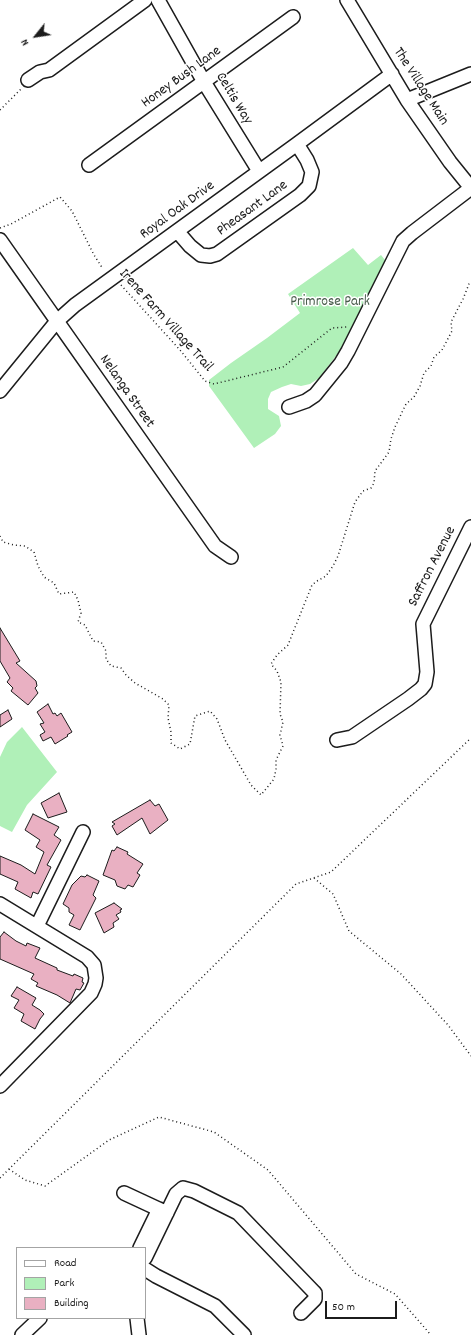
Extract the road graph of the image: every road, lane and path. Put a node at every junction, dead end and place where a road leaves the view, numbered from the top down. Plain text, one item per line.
1 (132, 0) edge
2 (145, 0) edge
3 (158, 0) edge
4 (347, 0) edge
5 (293, 17) dead end
6 (40, 72) junction
7 (392, 74) junction
8 (471, 74) edge
9 (28, 80) joint
10 (204, 82) junction
11 (407, 100) junction
12 (0, 110) edge
13 (297, 144) junction
14 (89, 165) dead end
15 (259, 172) junction
16 (471, 188) edge
17 (0, 228) edge
18 (178, 231) junction
19 (0, 240) edge
20 (113, 278) junction
21 (471, 283) edge
22 (57, 321) junction
23 (352, 326) dead end
24 (0, 391) edge
25 (289, 407) dead end
26 (471, 526) edge
27 (0, 536) edge
28 (463, 542) junction
29 (471, 552) edge
30 (231, 557) dead end
31 (471, 738) edge
32 (337, 740) dead end
33 (83, 832) dead end
34 (314, 878) junction
35 (0, 904) edge
36 (37, 926) junction
37 (471, 1056) edge
38 (0, 1086) edge
39 (0, 1178) edge
40 (124, 1193) dead end
41 (163, 1211) junction
42 (141, 1247) edge
43 (146, 1255) edge
44 (151, 1276) edge
45 (301, 1313) dead end
46 (39, 1319) edge
47 (137, 1319) edge
48 (22, 1335) edge
49 (139, 1335) edge
50 (244, 1335) edge

1 - 6 street
2 - 6 street
3 - 10 street, Celtis Way
4 - 7 street, The Village Main
5 - 10 street, Honey Bush Lane
6 - 9 street
7 - 11 street, The Village Main
7 - 13 street, Royal Oak Drive
8 - 11 street
9 - 12 path
10 - 14 street, Honey Bush Lane
10 - 15 street, Celtis Way
11 - 16 street, The Village Main
13 - 15 street, Royal Oak Drive
13 - 18 street, Pheasant Lane
15 - 18 street, Royal Oak Drive
16 - 25 street
17 - 20 path, Irene Farm Village Trail
18 - 20 street, Royal Oak Drive
19 - 22 street, Nelanga Street
20 - 22 street, Royal Oak Drive
20 - 23 path, Irene Farm Village Trail
21 - 27 path
22 - 24 street, Royal Oak Drive
22 - 30 street, Nelanga Street
26 - 28 street, Saffron Avenue
28 - 29 street
28 - 32 street, Saffron Avenue
31 - 34 path
33 - 36 street
34 - 37 path
34 - 39 path
35 - 36 street
36 - 38 street
40 - 41 street
41 - 42 street
41 - 43 street
41 - 45 street
44 - 50 street
46 - 48 street
47 - 49 street

